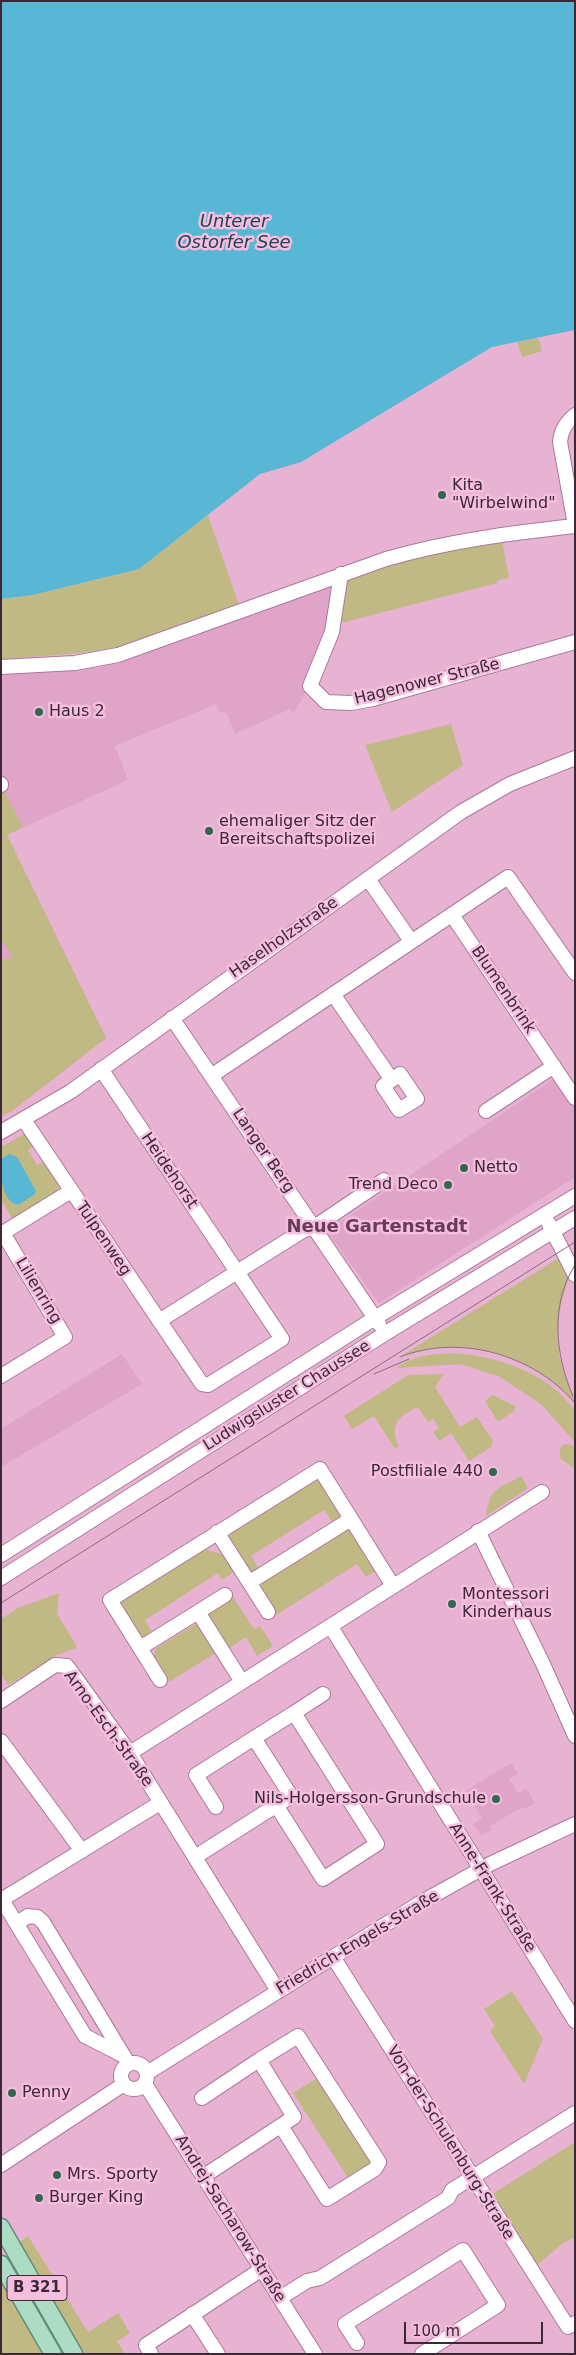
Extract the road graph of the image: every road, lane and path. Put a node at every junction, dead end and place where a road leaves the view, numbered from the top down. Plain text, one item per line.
1 (575, 415) edge
2 (569, 465) edge
3 (575, 526) edge
4 (340, 574) junction
5 (575, 642) edge
6 (1, 667) edge
7 (575, 758) edge
8 (368, 879) junction
9 (452, 915) junction
10 (411, 942) junction
11 (575, 973) edge
12 (333, 994) junction
13 (172, 1018) junction
14 (554, 1066) junction
15 (101, 1069) junction
16 (211, 1076) junction
17 (392, 1080) dead end
18 (575, 1098) edge
19 (486, 1111) dead end
20 (24, 1120) junction
21 (1, 1132) edge
22 (384, 1180) dead end
23 (70, 1191) junction
24 (575, 1196) edge
25 (545, 1215) junction
26 (575, 1218) edge
27 (314, 1228) junction
28 (553, 1231) junction
29 (2, 1233) edge
30 (237, 1272) junction
31 (575, 1275) edge
32 (136, 1287) joint
33 (375, 1318) junction
34 (160, 1321) junction
35 (386, 1333) junction
36 (1, 1376) edge
37 (542, 1492) dead end
38 (351, 1519) junction
39 (478, 1531) junction
40 (217, 1532) junction
41 (1, 1555) edge
42 (1, 1578) edge
43 (250, 1582) junction
44 (393, 1586) junction
45 (225, 1595) dead end
46 (198, 1612) junction
47 (268, 1612) dead end
48 (331, 1627) junction
49 (140, 1648) junction
50 (160, 1680) dead end
51 (242, 1682) junction
52 (322, 1694) dead end
53 (1, 1701) edge
54 (294, 1713) junction
55 (575, 1736) edge
56 (254, 1738) junction
57 (1, 1741) edge
58 (1, 1753) edge
59 (130, 1753) junction
60 (12, 1768) dead end
61 (160, 1802) junction
62 (276, 1805) junction
63 (216, 1807) dead end
64 (575, 1824) edge
65 (82, 1851) junction
66 (195, 1857) junction
67 (480, 1870) junction
68 (2, 1900) edge
69 (17, 1924) junction
70 (333, 1957) junction
71 (278, 1991) junction
72 (575, 2021) edge
73 (127, 2060) junction
74 (259, 2060) junction
75 (146, 2079) junction
76 (124, 2084) junction
77 (202, 2098) dead end
78 (575, 2113) edge
79 (281, 2126) junction
80 (1, 2165) edge
81 (204, 2176) junction
82 (471, 2178) junction
83 (1, 2227) edge
84 (1, 2264) edge
85 (262, 2269) junction
86 (280, 2298) junction
87 (192, 2314) junction
88 (571, 2325) edge
89 (357, 2343) dead end
90 (53, 2354) edge
91 (74, 2354) edge
92 (151, 2354) edge
93 (218, 2354) edge
94 (314, 2354) edge
95 (422, 2354) edge

1 - 2 street
2 - 3 street
3 - 4 street
4 - 5 street, Hagenower Straße
4 - 6 street
7 - 8 street, Haselholzstraße
8 - 10 street
8 - 13 street, Haselholzstraße
9 - 10 street
9 - 11 street
9 - 14 street, Blumenbrink
10 - 12 street
12 - 16 street
12 - 17 street
13 - 15 street, Haselholzstraße
13 - 16 street, Langer Berg
14 - 18 street, Blumenbrink
14 - 19 street
15 - 20 street, Haselholzstraße
15 - 30 street, Heidehorst
16 - 27 street, Langer Berg
20 - 21 street, Haselholzstraße
20 - 23 street, Tulpenweg
22 - 27 street
23 - 29 street, Tulpenweg
23 - 32 street, Tulpenweg
24 - 25 street, Ludwigsluster Chaussee
25 - 28 street
25 - 33 street, Ludwigsluster Chaussee
26 - 28 street, Ludwigsluster Chaussee
27 - 30 street
27 - 33 street, Langer Berg
28 - 31 street
28 - 35 street, Ludwigsluster Chaussee
29 - 36 street, Lilienring
30 - 34 street
30 - 34 street, Heidehorst
32 - 34 street, Heidehorst
33 - 35 street, Langer Berg
33 - 41 street, Ludwigsluster Chaussee
35 - 42 street, Ludwigsluster Chaussee
37 - 39 street
38 - 40 street
38 - 43 street
38 - 44 street
39 - 44 street
39 - 55 street
40 - 43 street
40 - 49 street
43 - 47 street
44 - 48 street
45 - 46 street
46 - 49 street
46 - 51 street
48 - 51 street
48 - 67 street, Anne-Frank-Straße
49 - 50 street
51 - 59 street
52 - 54 street
53 - 59 street, Arno-Esch-Straße
54 - 56 street
54 - 62 street
56 - 62 street
56 - 63 street
57 - 65 street
58 - 60 street
59 - 61 street, Arno-Esch-Straße
61 - 65 street, Arno-Esch-Straße
61 - 66 street, Arno-Esch-Straße
62 - 66 street
64 - 67 street, Friedrich-Engels-Straße
65 - 68 street, Arno-Esch-Straße
66 - 71 street, Arno-Esch-Straße
67 - 70 street, Friedrich-Engels-Straße
67 - 72 street, Anne-Frank-Straße
68 - 69 street
69 - 73 street
69 - 73 street
70 - 71 street, Friedrich-Engels-Straße
70 - 82 street, Von-der-Schulenburg-Straße
71 - 75 street, Friedrich-Engels-Straße
73 - 75 street
73 - 76 street
74 - 77 street
74 - 79 street
74 - 79 street
75 - 76 street
75 - 81 street, Andrej-Sacharow-Straße
76 - 80 street
78 - 82 street
79 - 81 street
81 - 85 street, Andrej-Sacharow-Straße
82 - 86 street
82 - 88 street, Von-der-Schulenburg-Straße
83 - 91 main road, B 321
84 - 90 main road, B 321
85 - 86 street, Andrej-Sacharow-Straße
85 - 87 street
86 - 94 street, Andrej-Sacharow-Straße
87 - 92 street
87 - 93 street
89 - 95 street

